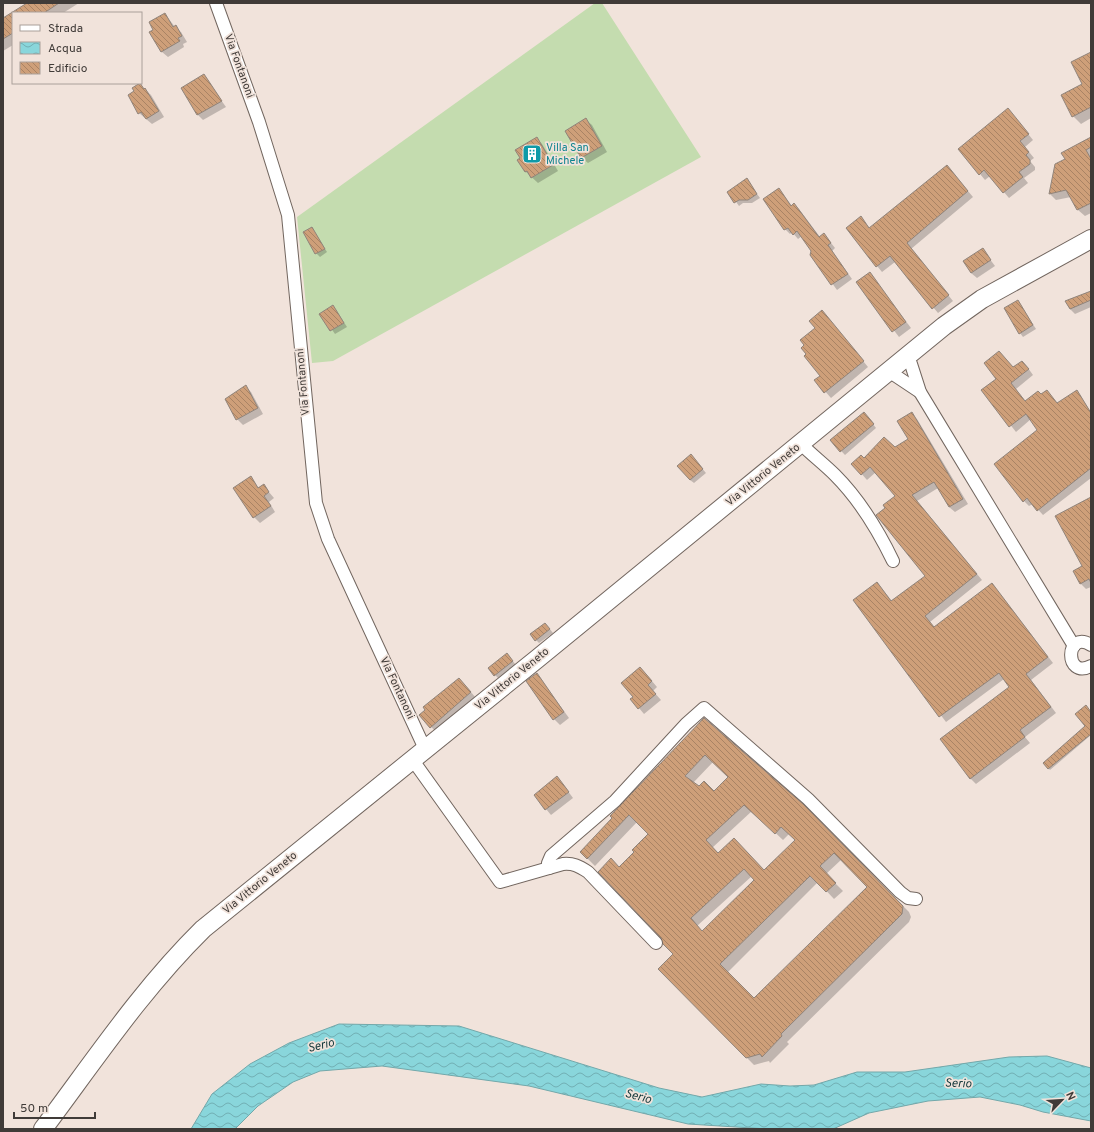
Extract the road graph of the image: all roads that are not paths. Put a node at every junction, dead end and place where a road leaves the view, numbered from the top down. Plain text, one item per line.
1 (216, 3) edge
2 (1091, 239) edge
3 (906, 357) junction
4 (890, 370) junction
5 (920, 392) junction
6 (801, 444) junction
7 (893, 561) dead end
8 (1091, 645) edge
9 (1074, 646) junction
10 (1091, 666) edge
11 (418, 754) junction
12 (549, 868) junction
13 (916, 899) dead end
14 (656, 943) dead end
15 (43, 1129) edge

1 - 11 street, Via Fontanoni
2 - 3 main road, Via Vittorio Veneto
3 - 4 main road, Via Vittorio Veneto
3 - 5 street
4 - 5 street
4 - 6 main road, Via Vittorio Veneto
5 - 9 street
6 - 7 street
6 - 11 main road, Via Vittorio Veneto
8 - 9 street
9 - 10 street
11 - 12 street, Via Fontanoni
11 - 15 main road, Via Vittorio Veneto
12 - 13 street
12 - 14 street

